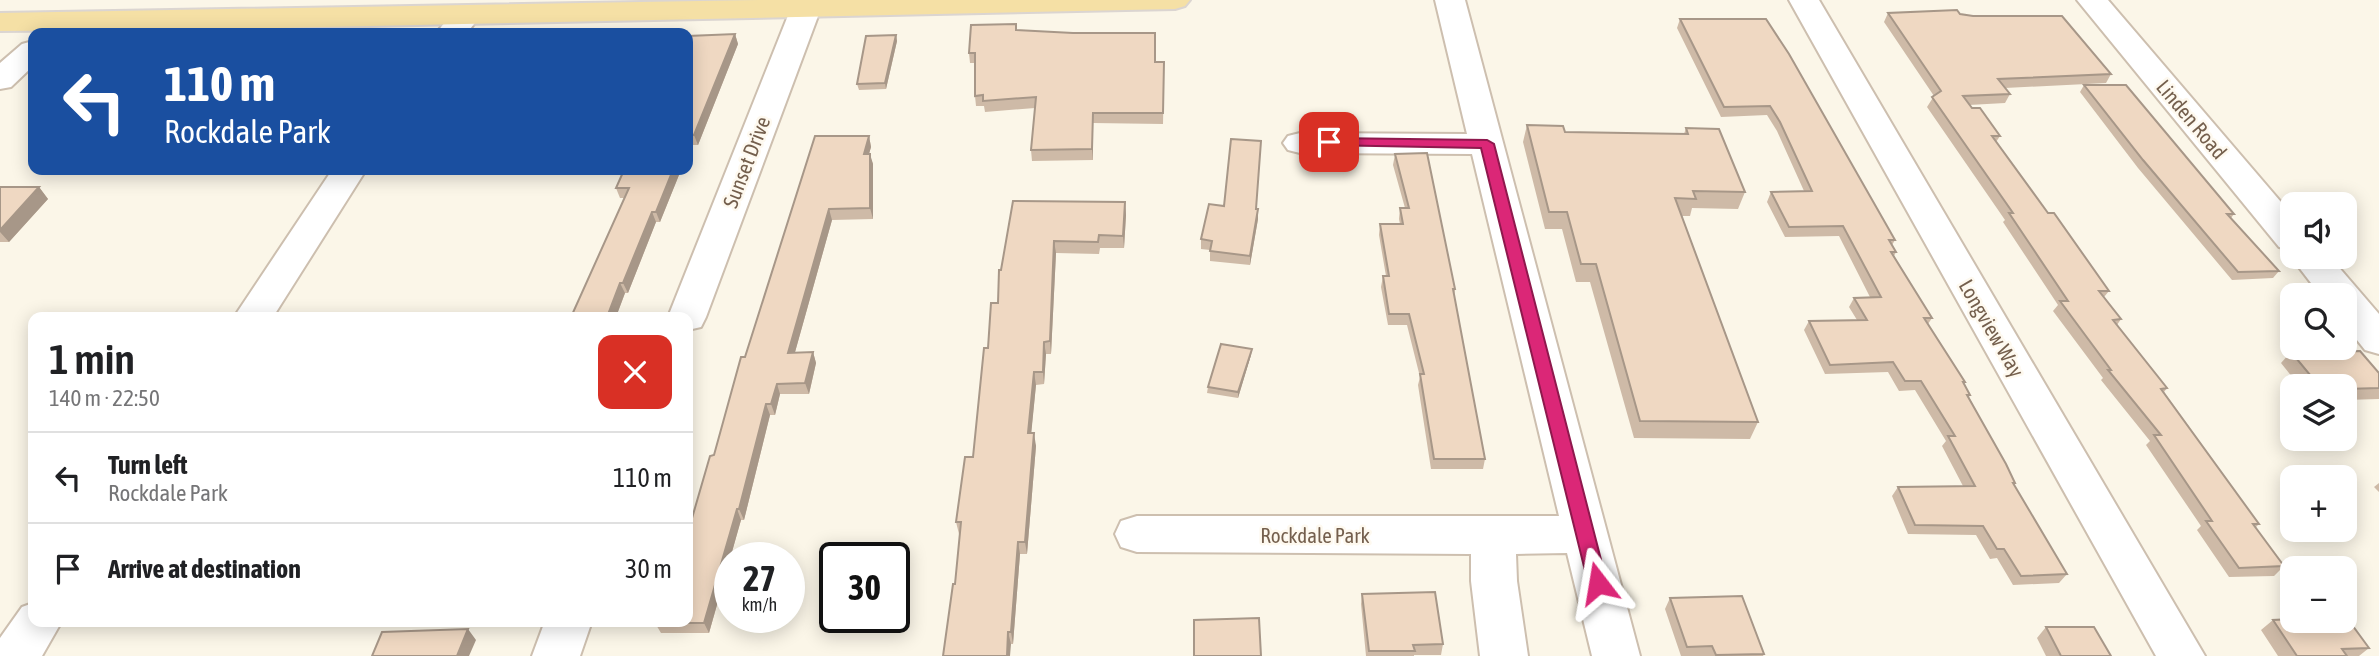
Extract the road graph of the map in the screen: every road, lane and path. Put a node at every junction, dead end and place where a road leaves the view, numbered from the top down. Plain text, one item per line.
1 (1175, 0) edge
2 (1450, 0) edge
3 (1804, 0) edge
4 (2092, 0) edge
5 (1100, 1) edge
6 (806, 8) junction
7 (0, 22) edge
8 (459, 24) edge
9 (58, 27) edge
10 (28, 55) edge
11 (0, 80) edge
12 (1300, 143) dead end
13 (1487, 144) junction
14 (346, 175) edge
15 (2280, 223) edge
16 (2319, 269) edge
17 (2331, 283) edge
18 (256, 312) edge
19 (689, 312) edge
20 (2357, 314) edge
21 (2379, 340) edge
22 (1137, 534) dead end
23 (1585, 534) junction
24 (1493, 536) junction
25 (35, 627) edge
26 (567, 627) edge
27 (15, 656) edge
28 (556, 656) edge
29 (1504, 656) edge
30 (1616, 656) edge
31 (2181, 656) edge

1 - 5 main road
2 - 13 street
3 - 31 street, Longview Way
4 - 15 street, Linden Road
5 - 6 main road
6 - 8 main road
6 - 19 street, Sunset Drive
7 - 9 main road
8 - 9 main road
10 - 11 street
12 - 13 street
13 - 23 street
14 - 18 street
16 - 17 street
20 - 21 street
22 - 24 street, Rockdale Park
23 - 24 street, Rockdale Park
23 - 30 street
24 - 29 street
25 - 27 street
26 - 28 street

